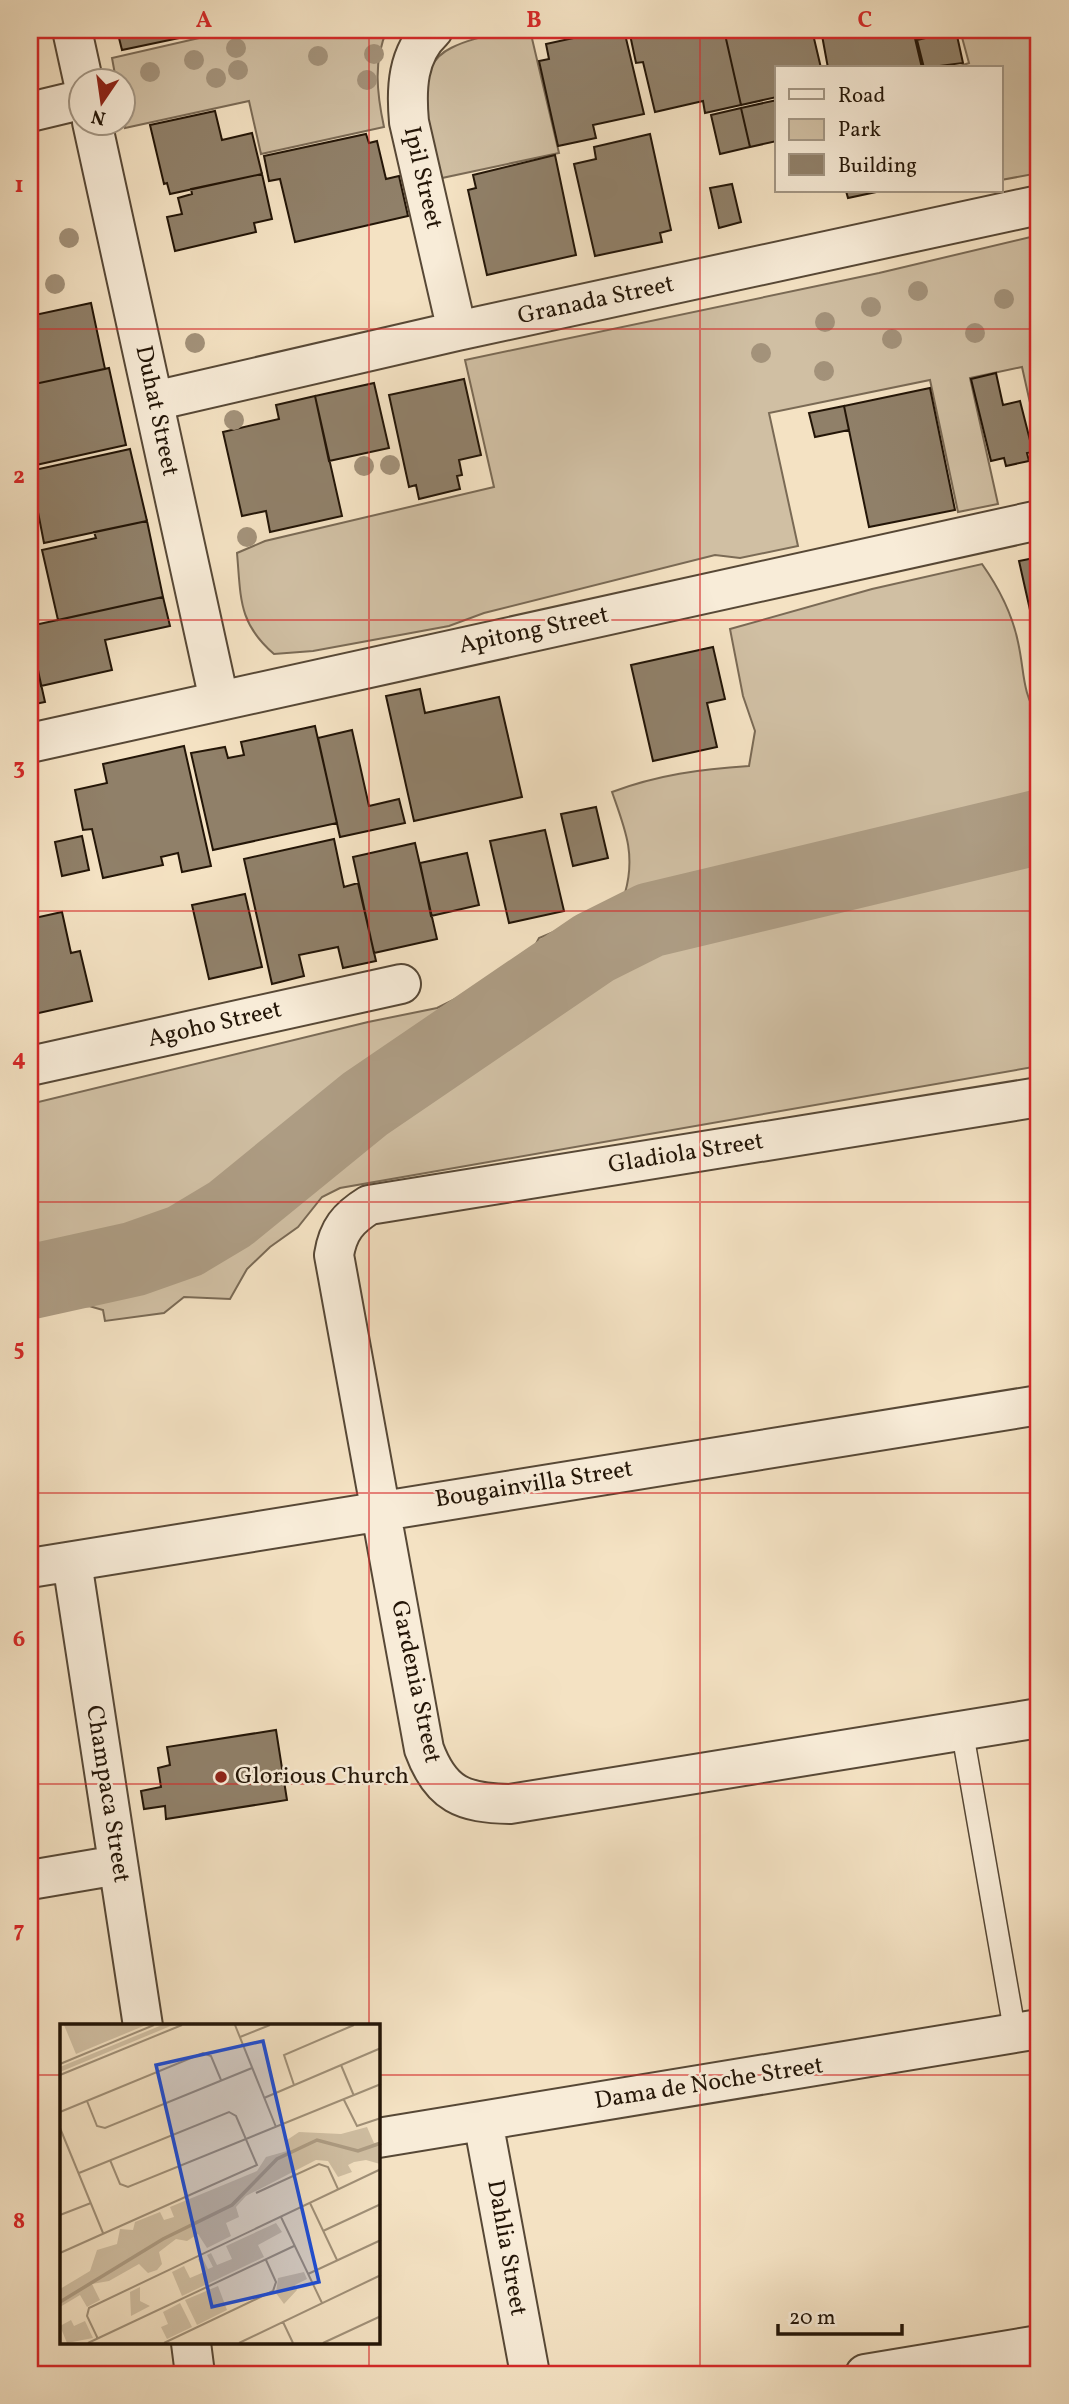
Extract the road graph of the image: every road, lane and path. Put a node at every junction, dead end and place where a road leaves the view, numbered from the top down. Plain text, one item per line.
1 (72, 30) edge
2 (433, 30) edge
3 (80, 66) edge
4 (66, 103) edge
5 (30, 112) edge
6 (95, 136) edge
7 (1039, 205) edge
8 (457, 331) junction
9 (153, 401) junction
10 (1039, 520) edge
11 (219, 700) junction
12 (30, 743) edge
13 (401, 984) dead end
14 (30, 1066) edge
15 (1039, 1097) edge
16 (342, 1228) joint
17 (1039, 1405) edge
18 (382, 1509) junction
19 (72, 1562) junction
20 (30, 1568) edge
21 (1039, 1718) edge
22 (962, 1730) junction
23 (118, 1865) junction
24 (30, 1880) edge
25 (142, 2024) edge
26 (1027, 2031) edge
27 (483, 2121) junction
28 (380, 2138) edge
29 (191, 2344) edge
30 (1039, 2345) edge
31 (195, 2374) edge
32 (530, 2374) edge
33 (865, 2374) edge

1 - 3 street
2 - 8 street, Ipil Street
4 - 5 street
6 - 9 street, Duhat Street
7 - 8 street, Granada Street
8 - 9 street, Granada Street
9 - 11 street, Duhat Street
10 - 11 street, Apitong Street
11 - 12 street, Apitong Street
13 - 14 street, Agoho Street
15 - 16 street, Gladiola Street
16 - 18 street, Gardenia Street
17 - 18 street, Bougainvilla Street
18 - 19 street, Bougainvilla Street
18 - 22 street, Gardenia Street
19 - 20 street, Bougainvilla Street
19 - 23 street, Champaca Street
21 - 22 street, Gardenia Street
22 - 26 lane
23 - 24 street
23 - 25 street, Champaca Street
26 - 27 street, Dama de Noche Street
27 - 28 street, Dama de Noche Street
27 - 32 street, Dahlia Street
29 - 31 street
30 - 33 street

